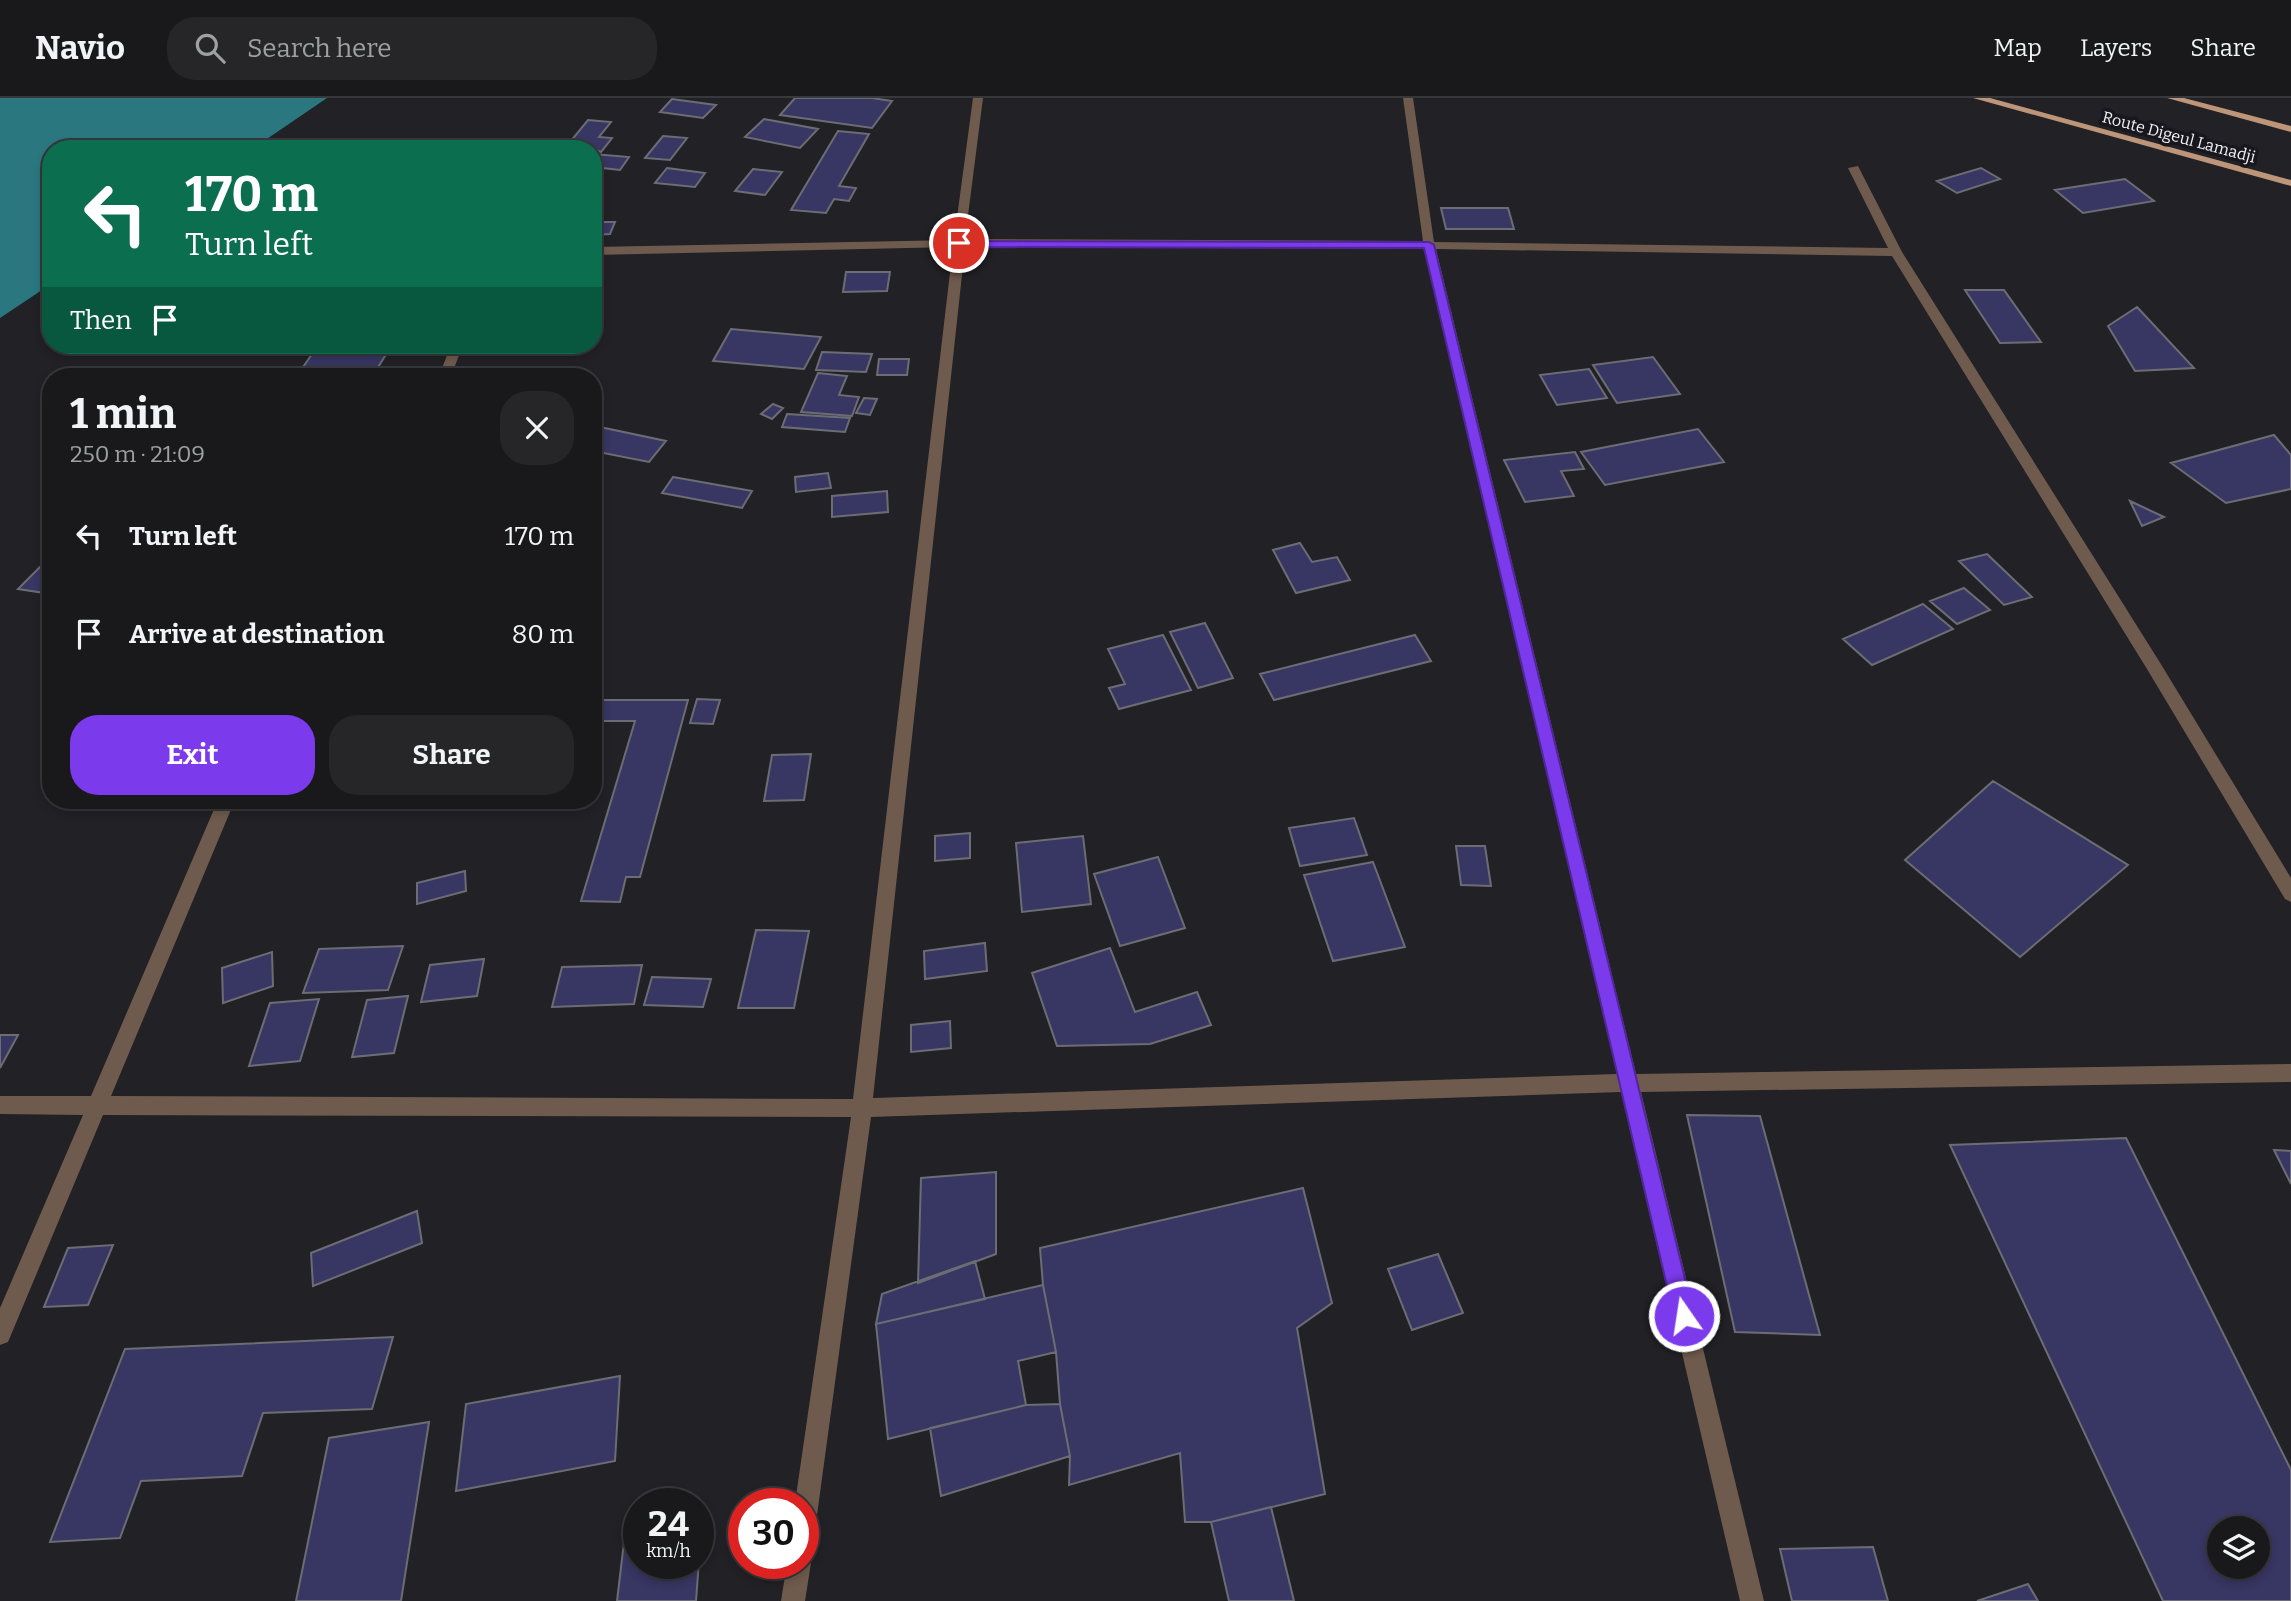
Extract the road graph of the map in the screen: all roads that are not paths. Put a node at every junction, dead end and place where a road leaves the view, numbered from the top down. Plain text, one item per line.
1 (978, 98) edge
2 (1408, 98) edge
3 (1978, 98) edge
4 (2172, 98) edge
5 (2291, 129) edge
6 (1854, 168) dead end
7 (2291, 183) edge
8 (959, 243) junction
9 (1429, 245) junction
10 (602, 251) edge
11 (1896, 252) junction
12 (222, 809) edge
13 (2291, 894) edge
14 (2291, 1073) edge
15 (1628, 1083) junction
16 (0, 1105) edge
17 (96, 1107) junction
18 (862, 1108) junction
19 (0, 1334) edge
20 (809, 1488) edge
21 (796, 1579) edge
22 (793, 1601) edge
23 (1752, 1601) edge

1 - 8 street
2 - 9 street
3 - 7 main road, Route Digeul Lamadji
4 - 5 main road, Route Digeul Lamadji
6 - 11 street
8 - 9 street
8 - 10 street
8 - 18 street
9 - 11 street
9 - 15 street
11 - 13 street
12 - 17 street
14 - 15 street
15 - 18 street
15 - 23 street
16 - 17 street
17 - 18 street
17 - 19 street
18 - 20 street
21 - 22 street

